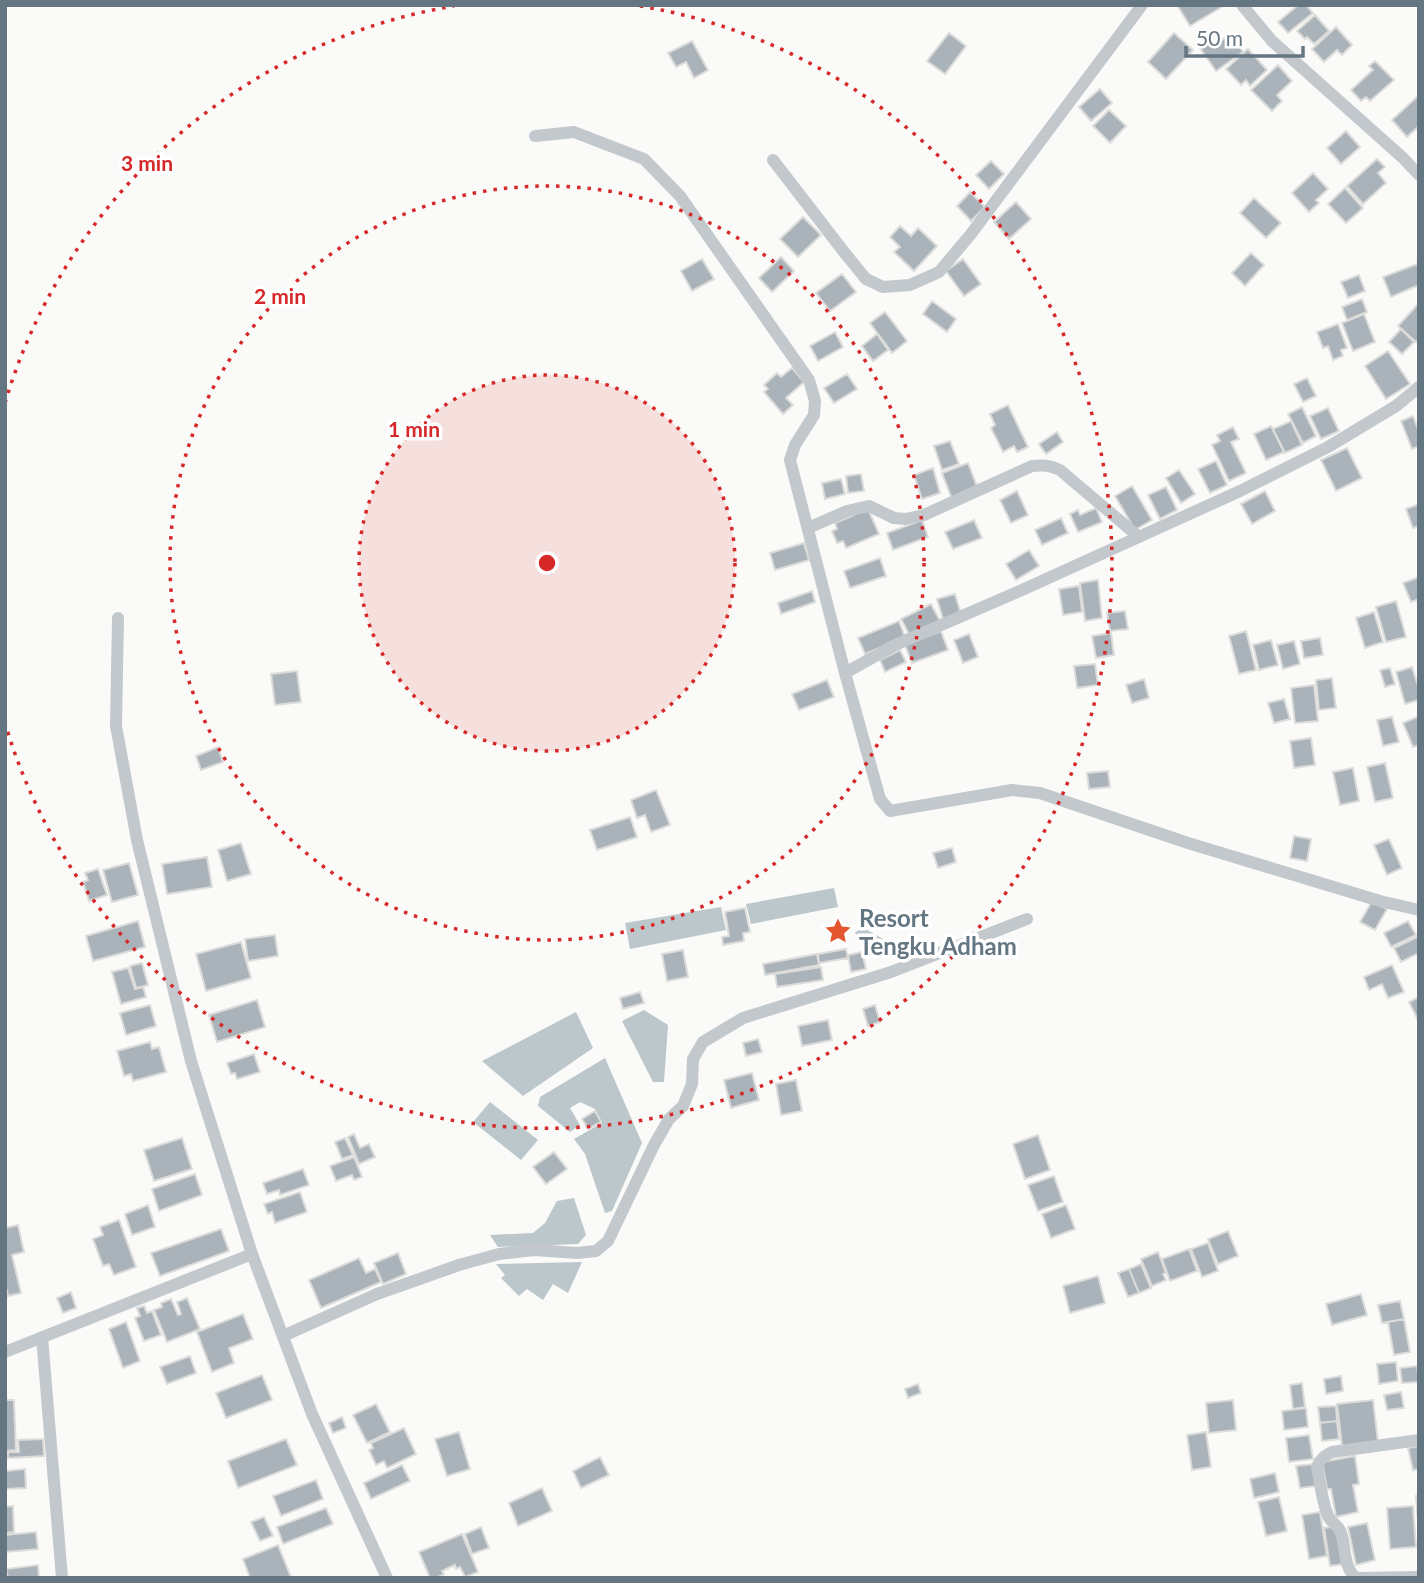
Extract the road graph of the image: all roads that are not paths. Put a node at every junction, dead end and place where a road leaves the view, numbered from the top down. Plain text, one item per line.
1 (1142, 5) edge
2 (1242, 5) edge
3 (535, 136) dead end
4 (773, 160) dead end
5 (1419, 174) edge
6 (1419, 387) edge
7 (808, 528) junction
8 (1139, 537) junction
9 (118, 618) dead end
10 (845, 673) junction
11 (1419, 910) edge
12 (1027, 919) dead end
13 (252, 1254) junction
14 (284, 1336) junction
15 (42, 1337) junction
16 (5, 1352) edge
17 (1419, 1440) edge
18 (1419, 1577) edge
19 (62, 1578) edge
20 (387, 1578) edge
21 (1356, 1578) edge

1 - 4 street
2 - 5 street
3 - 7 street
6 - 8 street
7 - 8 street
7 - 10 street
8 - 10 street
9 - 13 street
10 - 11 street
12 - 14 street
13 - 14 street
13 - 15 street
14 - 20 street
15 - 16 street
15 - 19 street
17 - 21 street
18 - 21 street

